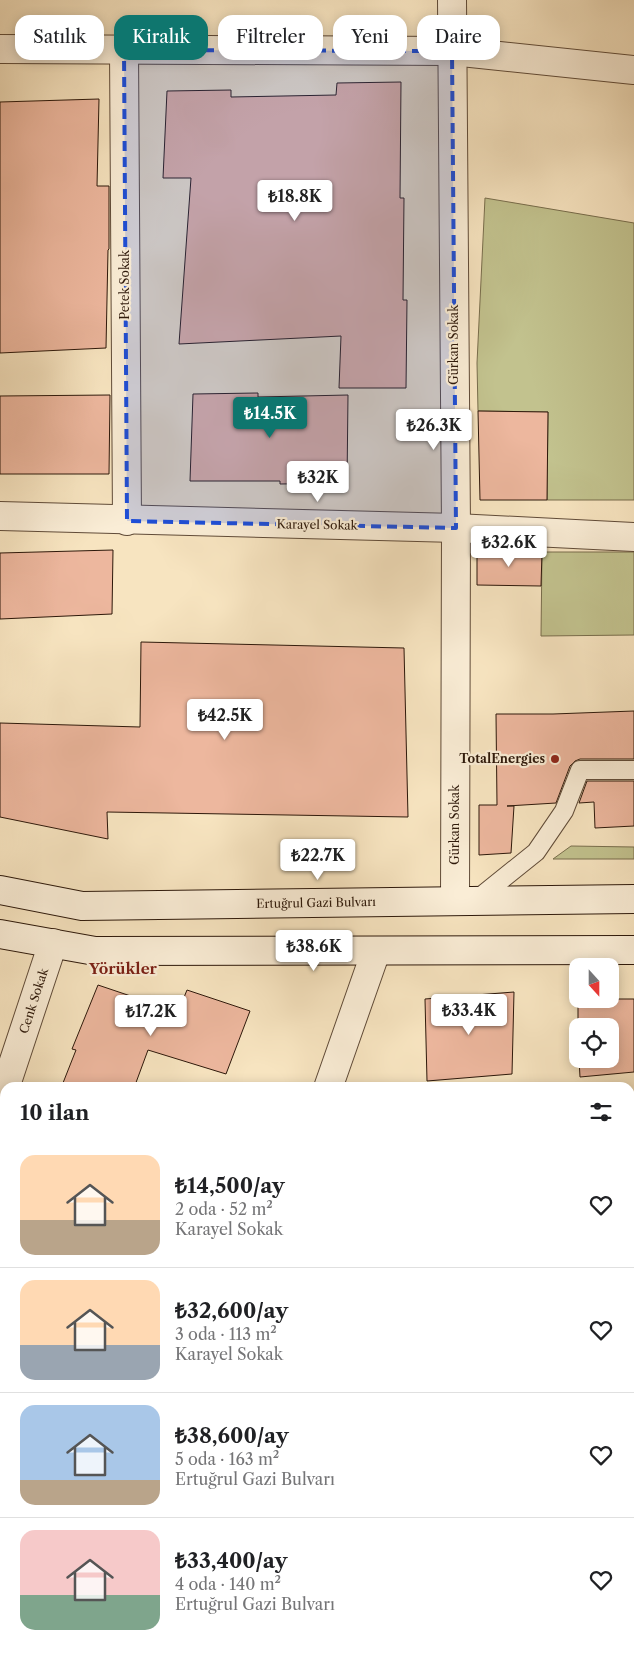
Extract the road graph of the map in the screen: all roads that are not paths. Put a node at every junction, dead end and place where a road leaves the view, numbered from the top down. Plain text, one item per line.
1 (452, 0) edge
2 (452, 15) edge
3 (0, 49) edge
4 (114, 50) edge
5 (208, 50) edge
6 (417, 51) edge
7 (500, 56) edge
8 (124, 60) edge
9 (452, 60) edge
10 (634, 70) edge
11 (0, 516) edge
12 (127, 521) junction
13 (456, 528) junction
14 (634, 537) edge
15 (634, 770) edge
16 (0, 890) edge
17 (634, 899) edge
18 (465, 901) junction
19 (0, 934) edge
20 (53, 943) junction
21 (634, 950) edge
22 (376, 951) junction
23 (7, 1082) edge
24 (330, 1082) edge

1 - 2 street, Gürkan Sokak
3 - 4 street
5 - 6 street
7 - 10 street
8 - 12 street, Petek Sokak
9 - 13 street, Gürkan Sokak
11 - 12 street, Karayel Sokak
12 - 13 street, Karayel Sokak
13 - 14 street, Karayel Sokak
13 - 18 street, Gürkan Sokak
15 - 18 lane
16 - 18 street, Ertuğrul Gazi Bulvarı
17 - 18 street, Ertuğrul Gazi Bulvarı
19 - 20 street
20 - 22 street
20 - 23 street, Cenk Sokak
21 - 22 street
22 - 24 street

